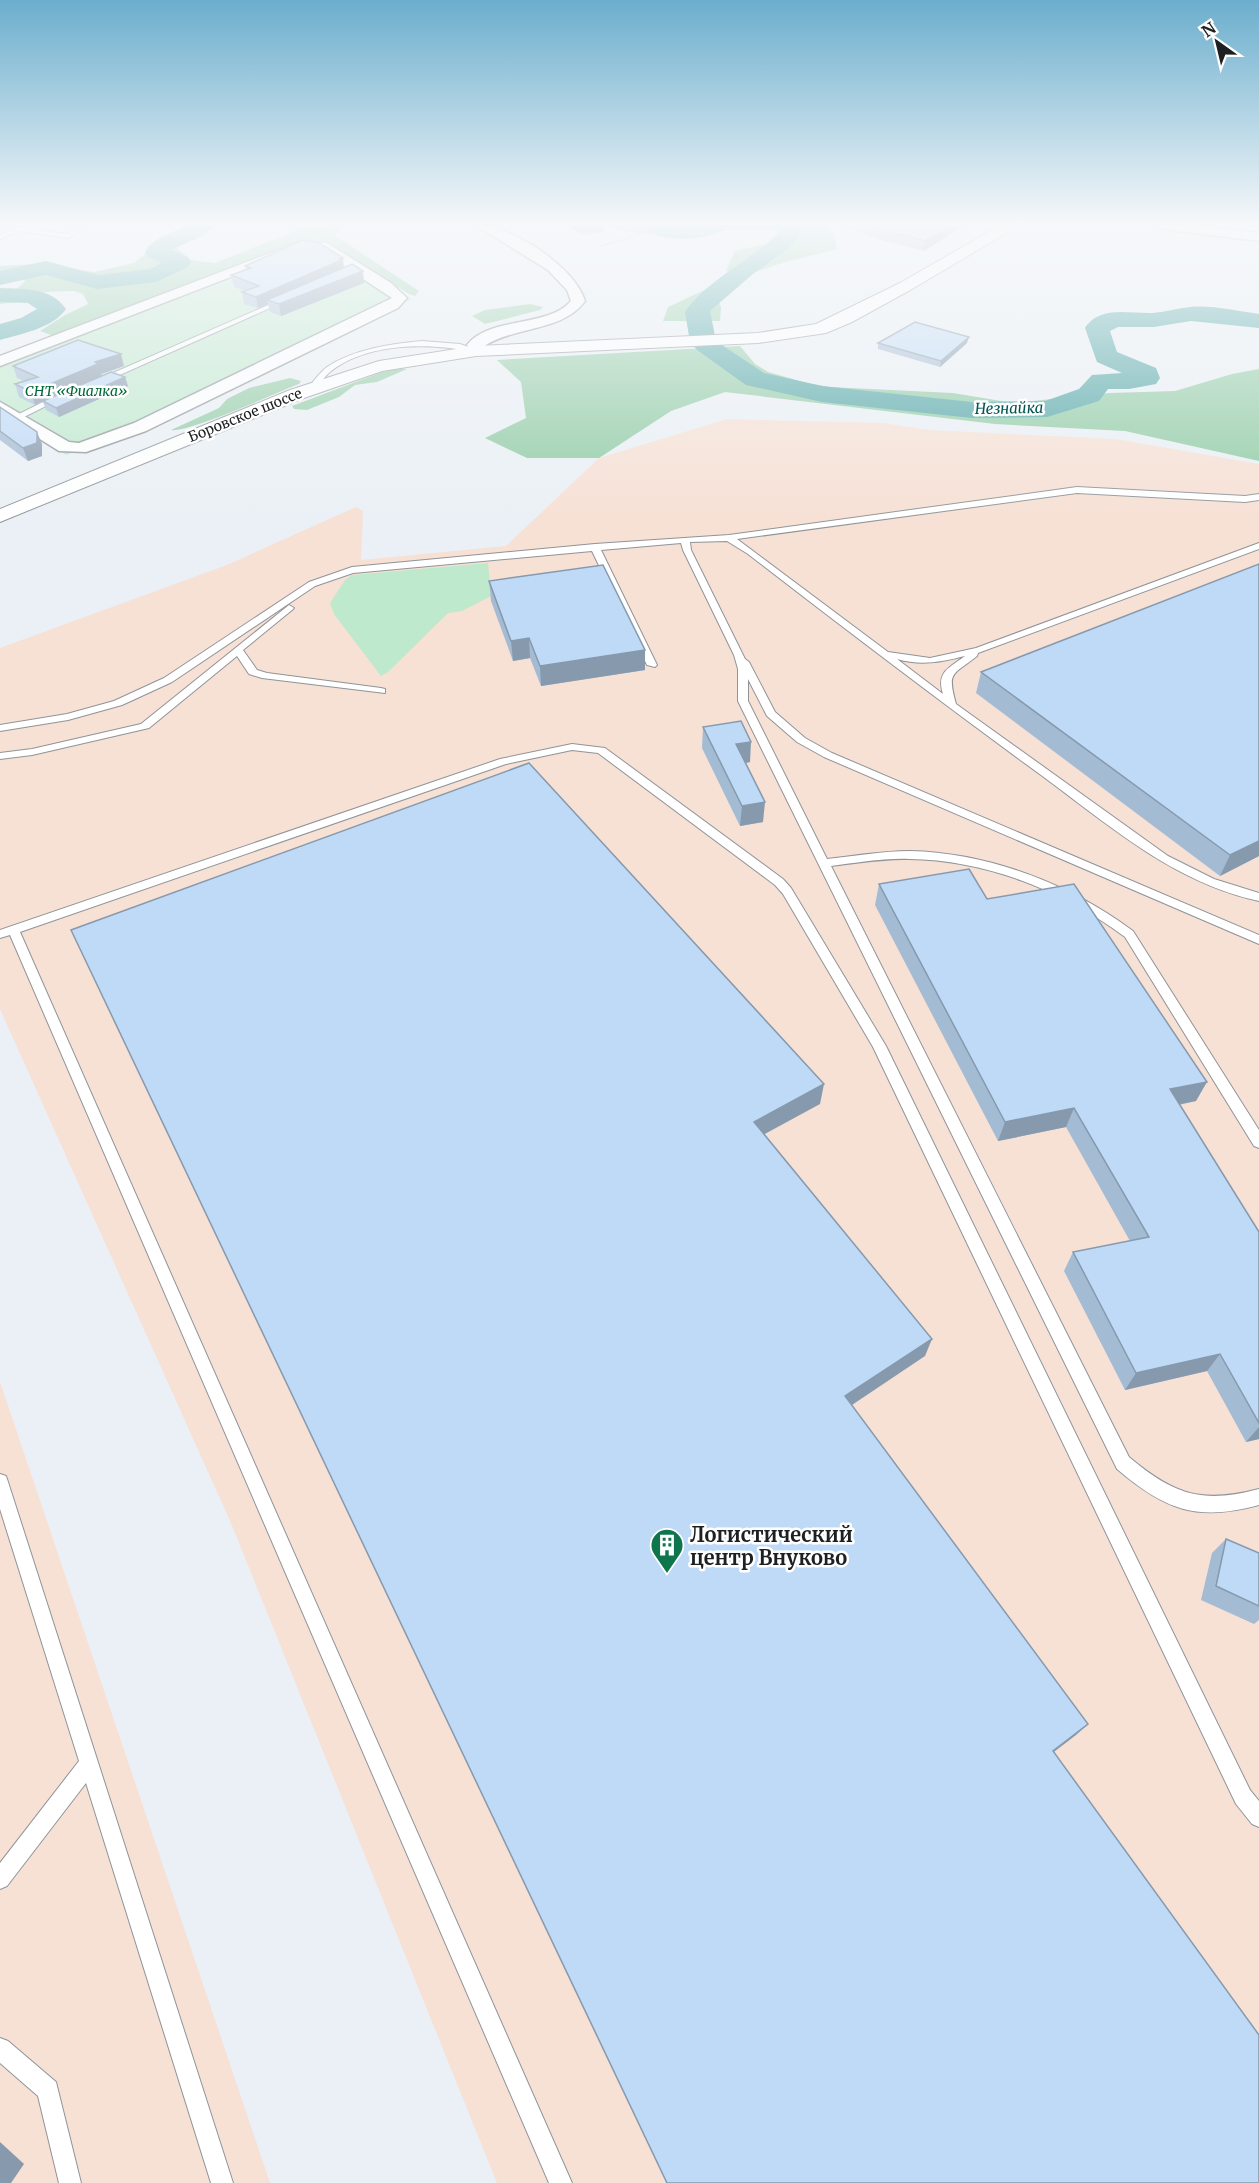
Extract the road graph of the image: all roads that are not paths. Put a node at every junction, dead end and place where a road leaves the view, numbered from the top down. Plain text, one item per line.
1 (88, 327) edge
2 (223, 327) edge
3 (347, 327) edge
4 (516, 327) edge
5 (821, 327) edge
6 (476, 351) junction
7 (0, 361) edge
8 (93, 383) edge
9 (71, 393) edge
10 (0, 407) edge
11 (17, 417) junction
12 (140, 427) junction
13 (172, 445) junction
14 (1259, 496) edge
15 (0, 515) edge
16 (729, 538) junction
17 (685, 540) junction
18 (1259, 546) edge
19 (595, 547) junction
20 (312, 584) junction
21 (238, 650) junction
22 (979, 650) junction
23 (884, 652) junction
24 (739, 655) junction
25 (652, 664) dead end
26 (381, 691) dead end
27 (952, 706) junction
28 (0, 728) edge
29 (0, 756) edge
30 (823, 863) junction
31 (1259, 897) edge
32 (7, 932) edge
33 (1259, 940) edge
34 (1259, 1142) edge
35 (0, 1482) edge
36 (1259, 1497) edge
37 (89, 1763) junction
38 (1259, 1817) edge
39 (0, 1879) edge
40 (0, 2049) edge
41 (70, 2183) edge
42 (222, 2183) edge
43 (561, 2183) edge

1 - 7 street
2 - 8 lane
3 - 12 street
4 - 6 street
5 - 6 main road, Боровское шоссе
6 - 13 main road, Боровское шоссе
9 - 11 lane
10 - 11 street
11 - 12 street
12 - 13 street
13 - 15 main road, Боровское шоссе
14 - 16 lane
16 - 17 lane
16 - 23 lane
17 - 19 lane
17 - 24 lane
18 - 22 lane
19 - 20 lane
19 - 25 lane
20 - 21 lane
20 - 28 lane
21 - 26 lane
21 - 29 lane
22 - 23 lane
22 - 27 lane
23 - 27 lane
24 - 30 lane
24 - 33 lane
27 - 31 lane
30 - 34 lane
30 - 36 lane
32 - 38 lane
32 - 43 lane
35 - 37 lane
37 - 39 lane
37 - 42 lane
40 - 41 lane

